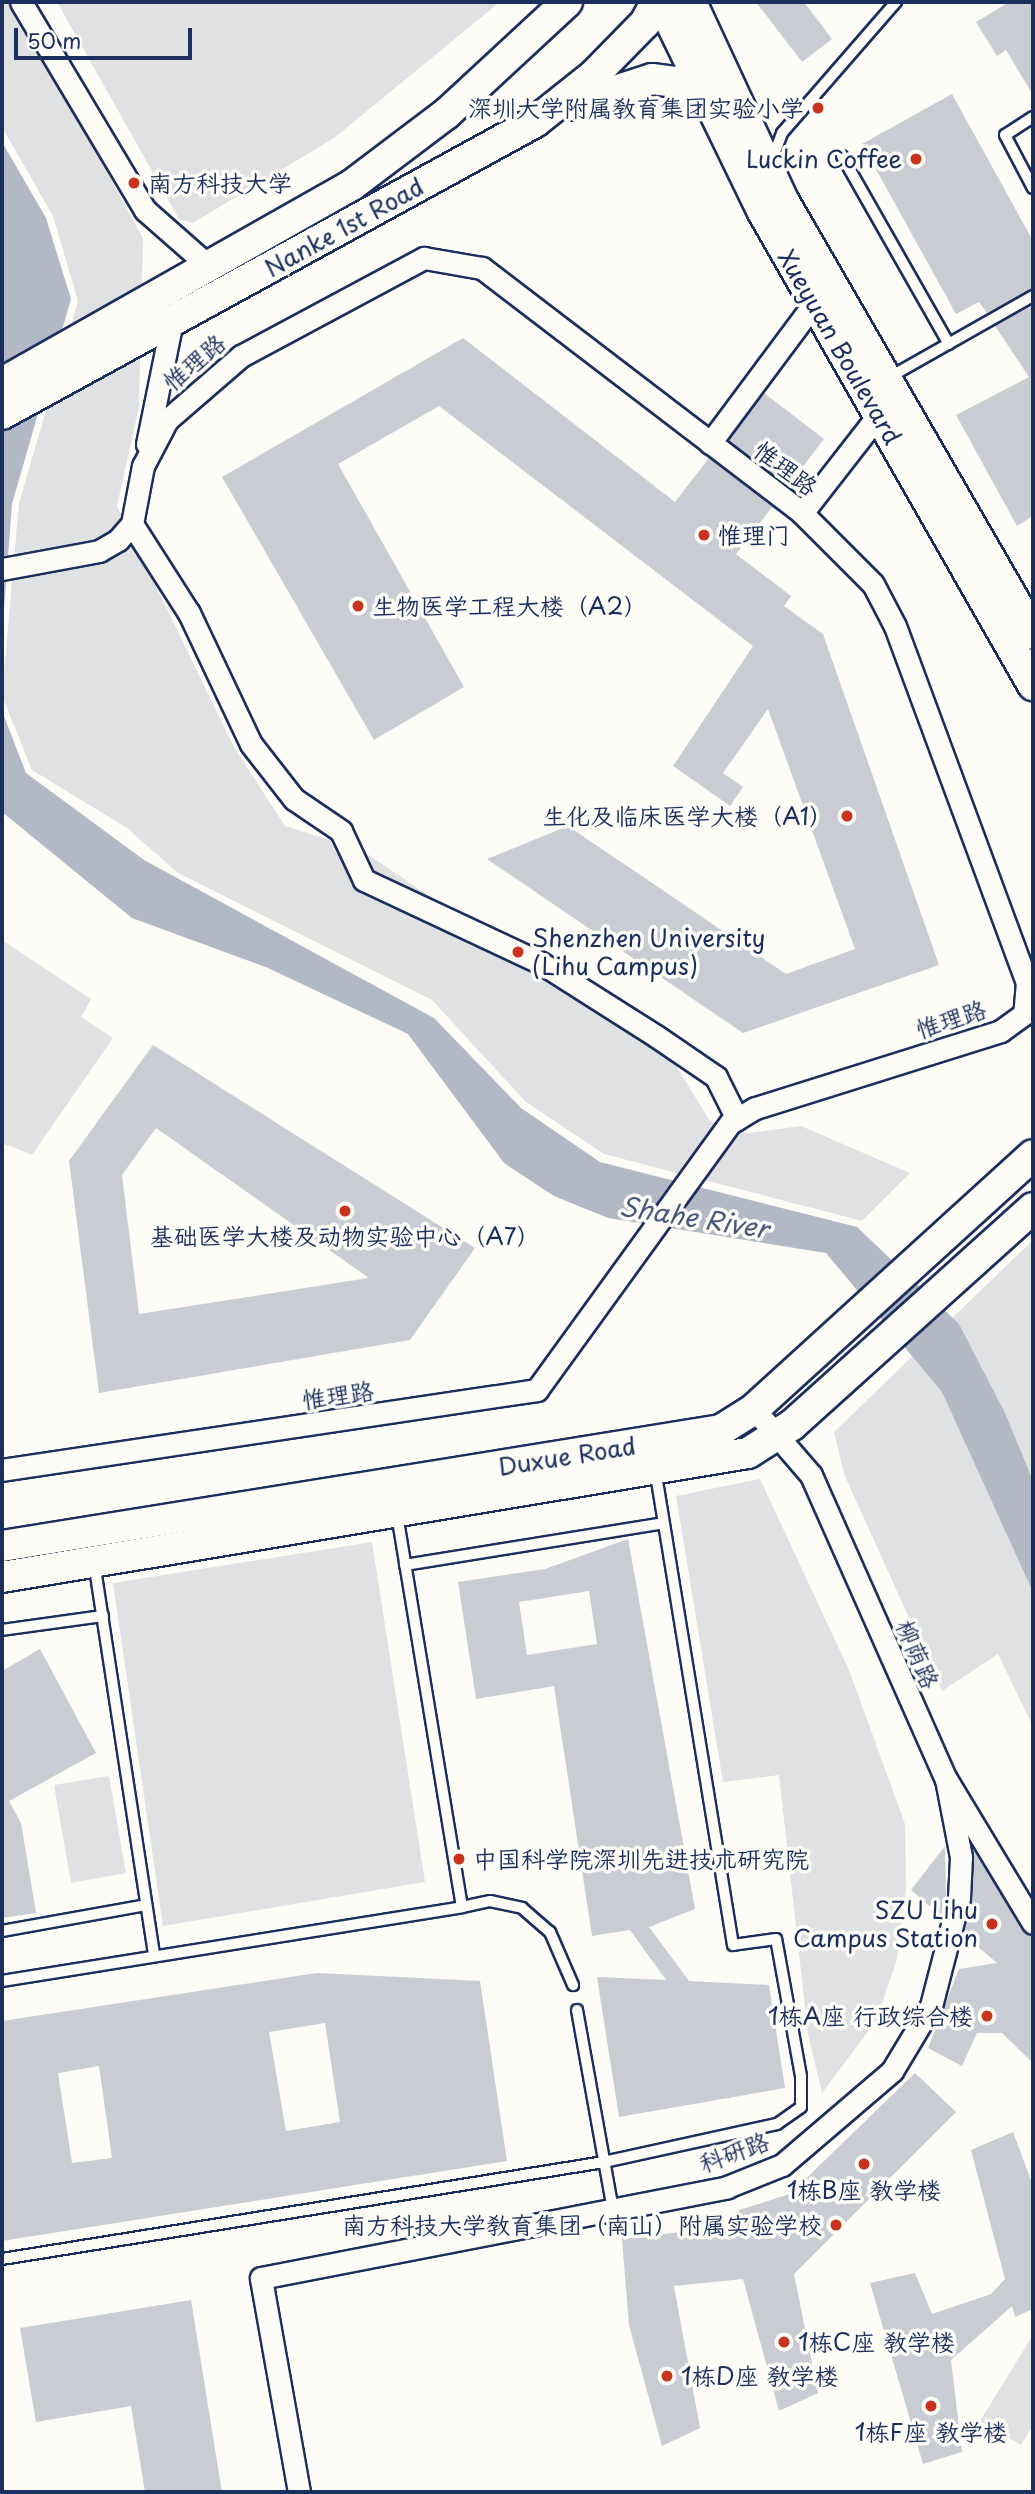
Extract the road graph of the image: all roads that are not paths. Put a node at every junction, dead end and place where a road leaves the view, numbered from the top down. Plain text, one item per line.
1 (21, 2) edge
2 (567, 2) edge
3 (659, 2) edge
4 (691, 2) edge
5 (896, 2) edge
6 (708, 106) junction
7 (1033, 117) edge
8 (749, 132) junction
9 (515, 133) junction
10 (782, 133) junction
11 (842, 156) dead end
12 (768, 171) junction
13 (1033, 188) edge
14 (211, 268) junction
15 (1033, 296) edge
16 (815, 302) junction
17 (166, 314) junction
18 (949, 344) junction
19 (886, 380) junction
20 (2, 383) edge
21 (2, 414) edge
22 (879, 414) junction
23 (709, 443) junction
24 (143, 466) junction
25 (802, 513) junction
26 (131, 524) junction
27 (2, 569) edge
28 (1033, 634) edge
29 (1033, 685) edge
30 (734, 1121) junction
31 (1033, 1155) edge
32 (1033, 1208) edge
33 (754, 1409) junction
34 (778, 1437) junction
35 (2, 1470) edge
36 (655, 1470) junction
37 (397, 1512) junction
38 (663, 1523) junction
39 (2, 1546) edge
40 (94, 1562) junction
41 (405, 1565) junction
42 (2, 1577) edge
43 (103, 1616) junction
44 (2, 1630) edge
45 (946, 1779) junction
46 (146, 1905) junction
47 (462, 1907) junction
48 (1033, 1923) edge
49 (2, 1931) edge
50 (154, 1954) junction
51 (2, 1981) edge
52 (573, 1985) dead end
53 (577, 2010) dead end
54 (604, 2162) junction
55 (613, 2210) junction
56 (2, 2259) edge
57 (299, 2492) edge

1 - 14 street
2 - 14 street, Nanke 1st Road
3 - 6 street, Xueyuan Boulevard
3 - 9 street, Nanke 1st Road
4 - 8 street, Xueyuan Boulevard
5 - 10 lane
6 - 9 street
6 - 16 street, Xueyuan Boulevard
7 - 13 lane
8 - 10 lane
8 - 12 street, Xueyuan Boulevard
9 - 17 street, Nanke 1st Road
10 - 12 lane
11 - 18 lane
12 - 19 street, Xueyuan Boulevard
14 - 17 street, Nanke 1st Road
15 - 18 lane
16 - 22 street, Xueyuan Boulevard
16 - 23 street
17 - 20 street, Nanke 1st Road
17 - 21 street, Nanke 1st Road
17 - 24 street
18 - 19 lane
19 - 28 street, Xueyuan Boulevard
22 - 25 street
22 - 29 street, Xueyuan Boulevard
23 - 24 street, 惟理路
23 - 25 street, 惟理路
24 - 26 street, 惟理路
25 - 30 street, 惟理路
26 - 27 street
26 - 30 street
30 - 35 street, 惟理路
31 - 33 street, Duxue Road
32 - 34 street, Duxue Road
33 - 34 street, 柳荫路
33 - 39 street, Duxue Road
34 - 36 street, Duxue Road
34 - 45 street, 柳荫路
36 - 37 street, Duxue Road
36 - 38 lane
37 - 40 street, Duxue Road
37 - 41 lane
38 - 41 lane
38 - 54 lane
40 - 42 street, Duxue Road
40 - 43 lane
41 - 47 lane
43 - 44 lane
43 - 46 lane
45 - 48 street, 柳荫路
45 - 55 street, 科研路
46 - 49 lane
46 - 50 lane
47 - 50 lane
47 - 52 lane
50 - 51 lane
53 - 54 lane
54 - 55 lane
54 - 56 lane
55 - 57 street, 科研路

